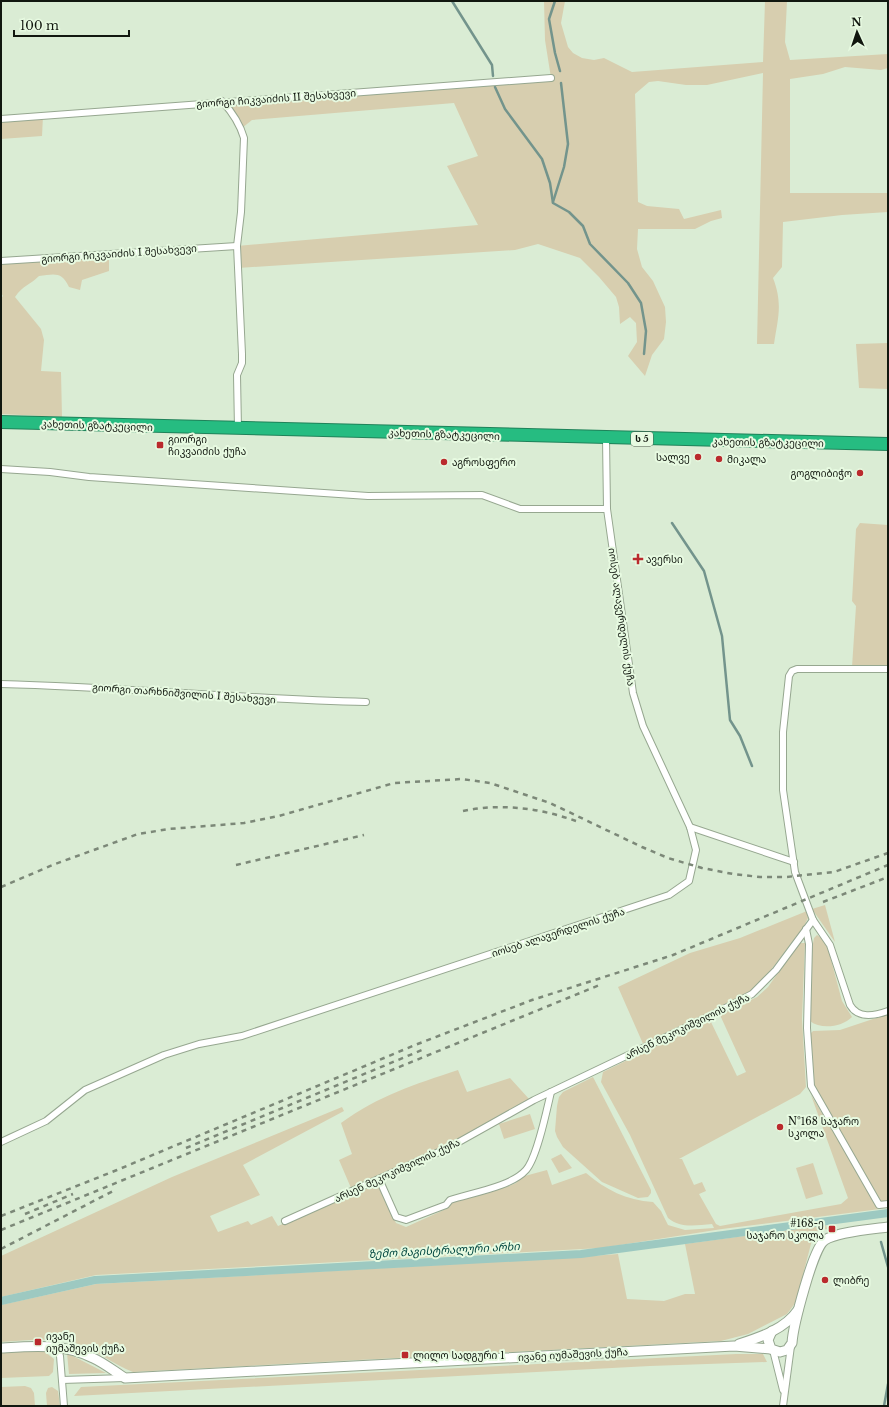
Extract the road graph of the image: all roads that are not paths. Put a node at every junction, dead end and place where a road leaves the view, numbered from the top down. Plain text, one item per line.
1 (551, 78) dead end
2 (222, 101) junction
3 (1, 119) edge
4 (237, 246) junction
5 (1, 261) edge
6 (1, 422) edge
7 (238, 429) junction
8 (606, 438) junction
9 (888, 444) edge
10 (1, 469) edge
11 (607, 509) junction
12 (888, 669) edge
13 (1, 684) edge
14 (366, 702) dead end
15 (690, 827) junction
16 (794, 862) junction
17 (813, 920) junction
18 (806, 929) junction
19 (888, 1011) edge
20 (551, 1092) junction
21 (1, 1142) edge
22 (379, 1179) junction
23 (888, 1204) edge
24 (285, 1221) dead end
25 (888, 1227) edge
26 (801, 1304) junction
27 (774, 1330) junction
28 (792, 1341) junction
29 (56, 1346) junction
30 (734, 1346) junction
31 (1, 1348) edge
32 (772, 1349) junction
33 (125, 1378) junction
34 (62, 1380) junction
35 (784, 1394) junction
36 (64, 1406) edge
37 (783, 1406) edge

1 - 2 street, გიორგი ჩიკვაიძის II შესახვევი
2 - 3 street, გიორგი ჩიკვაიძის II შესახვევი
2 - 4 street
4 - 5 street, გიორგი ჩიკვაიძის I შესახვევი
4 - 7 street
6 - 7 highway, კახეთის გზატკეცილი / ს 5
7 - 8 highway, კახეთის გზატკეცილი / ს 5
8 - 9 highway, კახეთის გზატკეცილი / ს 5
8 - 11 street, იოსებ ალავერდელის ქუჩა
10 - 11 street
11 - 15 street, იოსებ ალავერდელის ქუჩა
12 - 16 street
13 - 14 street, გიორგი თარხნიშვილის I შესახვევი
15 - 16 street
15 - 21 street, იოსებ ალავერდელის ქუჩა
16 - 17 street
17 - 18 street, არსენ მეკოკიშვილის ქუჩა
17 - 19 street
18 - 20 street, არსენ მეკოკიშვილის ქუჩა
18 - 23 street
20 - 22 street, არსენ მეკოკიშვილის ქუჩა
20 - 22 street
22 - 24 street, არსენ მეკოკიშვილის ქუჩა
25 - 26 street
26 - 27 street, ივანე იუმაშევის ქუჩა
26 - 28 street
27 - 28 street
27 - 30 street, ივანე იუმაშევის ქუჩა
27 - 32 street
28 - 32 street
28 - 35 street
29 - 31 street
29 - 33 street
29 - 34 street
30 - 32 street, ივანე იუმაშევის ქუჩა
30 - 33 street, ივანე იუმაშევის ქუჩა
32 - 35 street
33 - 34 street, ივანე იუმაშევის ქუჩა
34 - 36 street
35 - 37 street

